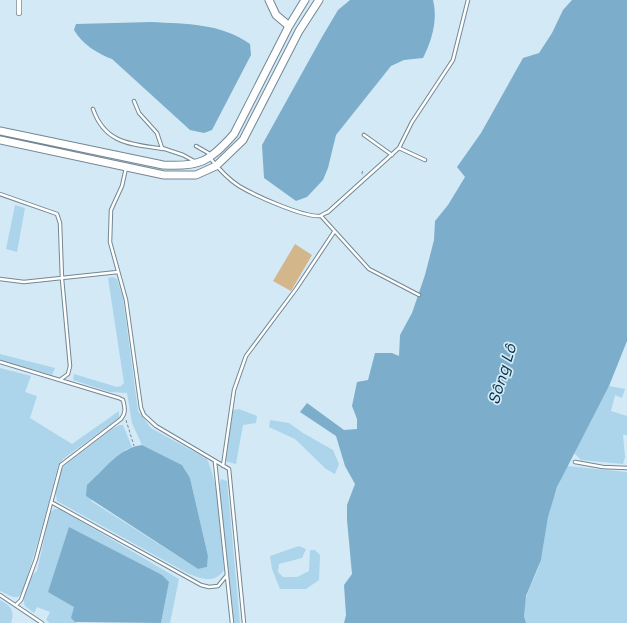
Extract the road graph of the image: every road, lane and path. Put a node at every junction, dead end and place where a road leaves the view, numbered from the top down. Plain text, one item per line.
1 (19, 0) edge
2 (269, 0) edge
3 (305, 0) edge
4 (319, 0) edge
5 (468, 0) edge
6 (19, 14) dead end
7 (289, 26) junction
8 (134, 101) dead end
9 (93, 109) dead end
10 (0, 131) edge
11 (364, 135) dead end
12 (0, 140) edge
13 (196, 146) dead end
14 (399, 148) junction
15 (164, 150) junction
16 (392, 155) junction
17 (211, 157) junction
18 (425, 160) dead end
19 (198, 164) junction
20 (216, 166) junction
21 (126, 168) junction
22 (0, 194) edge
23 (321, 216) junction
24 (334, 232) junction
25 (118, 272) junction
26 (0, 279) edge
27 (62, 279) junction
28 (419, 295) dead end
29 (0, 362) edge
30 (59, 380) junction
31 (124, 415) junction
32 (134, 446) dead end
33 (215, 462) junction
34 (575, 462) dead end
35 (223, 466) junction
36 (627, 468) edge
37 (51, 502) junction
38 (227, 575) junction
39 (0, 595) edge
40 (16, 605) junction
41 (42, 623) edge
42 (232, 623) edge
43 (244, 623) edge

1 - 6 street
2 - 7 main road
3 - 7 main road
4 - 20 main road
5 - 14 lane
7 - 17 main road
8 - 15 lane
9 - 15 lane
10 - 19 main road
11 - 16 lane
12 - 21 main road
13 - 17 lane
14 - 16 lane
14 - 18 lane
15 - 19 lane
16 - 23 lane
17 - 19 main road
17 - 20 lane
20 - 21 main road
20 - 23 lane
21 - 25 lane
22 - 27 lane
23 - 24 lane
24 - 28 lane
24 - 35 lane
25 - 27 lane
25 - 33 lane
26 - 27 lane
27 - 30 lane
29 - 30 lane
30 - 31 lane
31 - 32 path
31 - 37 lane
33 - 35 lane
33 - 38 lane
34 - 36 lane
35 - 43 lane
37 - 38 lane
37 - 40 lane
38 - 42 lane
39 - 40 lane
40 - 41 lane

